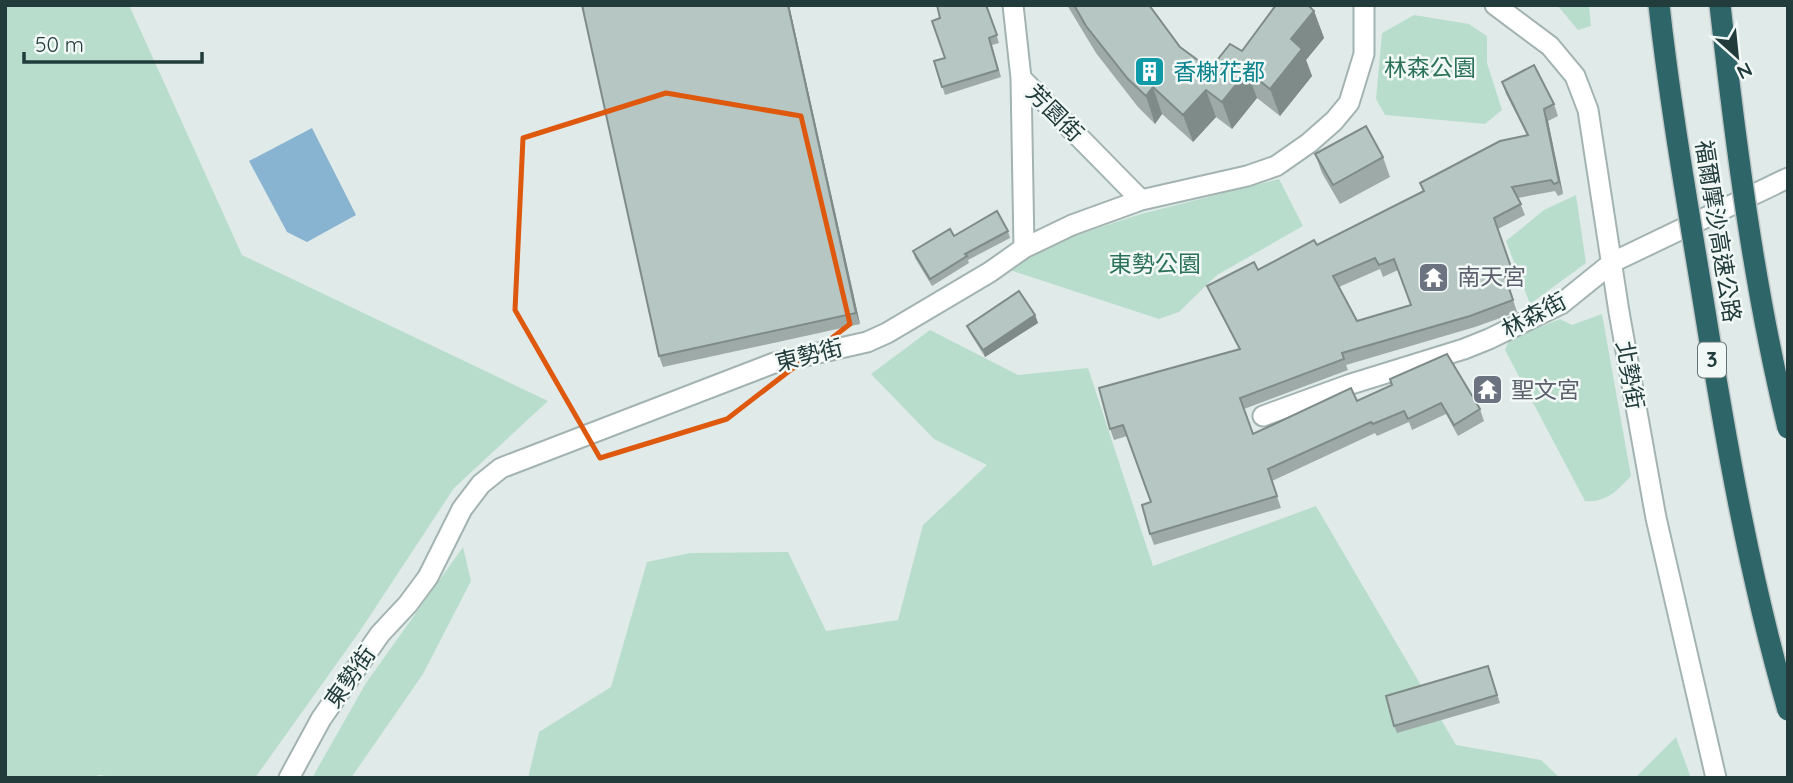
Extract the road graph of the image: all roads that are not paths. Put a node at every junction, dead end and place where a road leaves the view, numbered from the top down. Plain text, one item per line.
1 (1013, 5) edge
2 (1364, 5) edge
3 (1494, 5) edge
4 (1659, 5) edge
5 (1720, 5) edge
6 (1021, 78) junction
7 (1788, 178) edge
8 (1141, 200) junction
9 (1024, 248) junction
10 (1613, 262) junction
11 (1263, 416) dead end
12 (1788, 428) edge
13 (1788, 710) edge
14 (289, 778) edge
15 (1716, 778) edge

1 - 6 street, 芳園街
2 - 8 street, 東勢街
3 - 10 street, 北勢街
4 - 13 highway, 福爾摩沙高速公路 / 3, bridge
5 - 12 highway, 福爾摩沙高速公路, bridge
6 - 8 street, 芳園街
6 - 9 street
7 - 10 street, 林森街
8 - 9 street, 東勢街
9 - 14 street, 東勢街
10 - 11 street, 林森街
10 - 15 street, 北勢街

